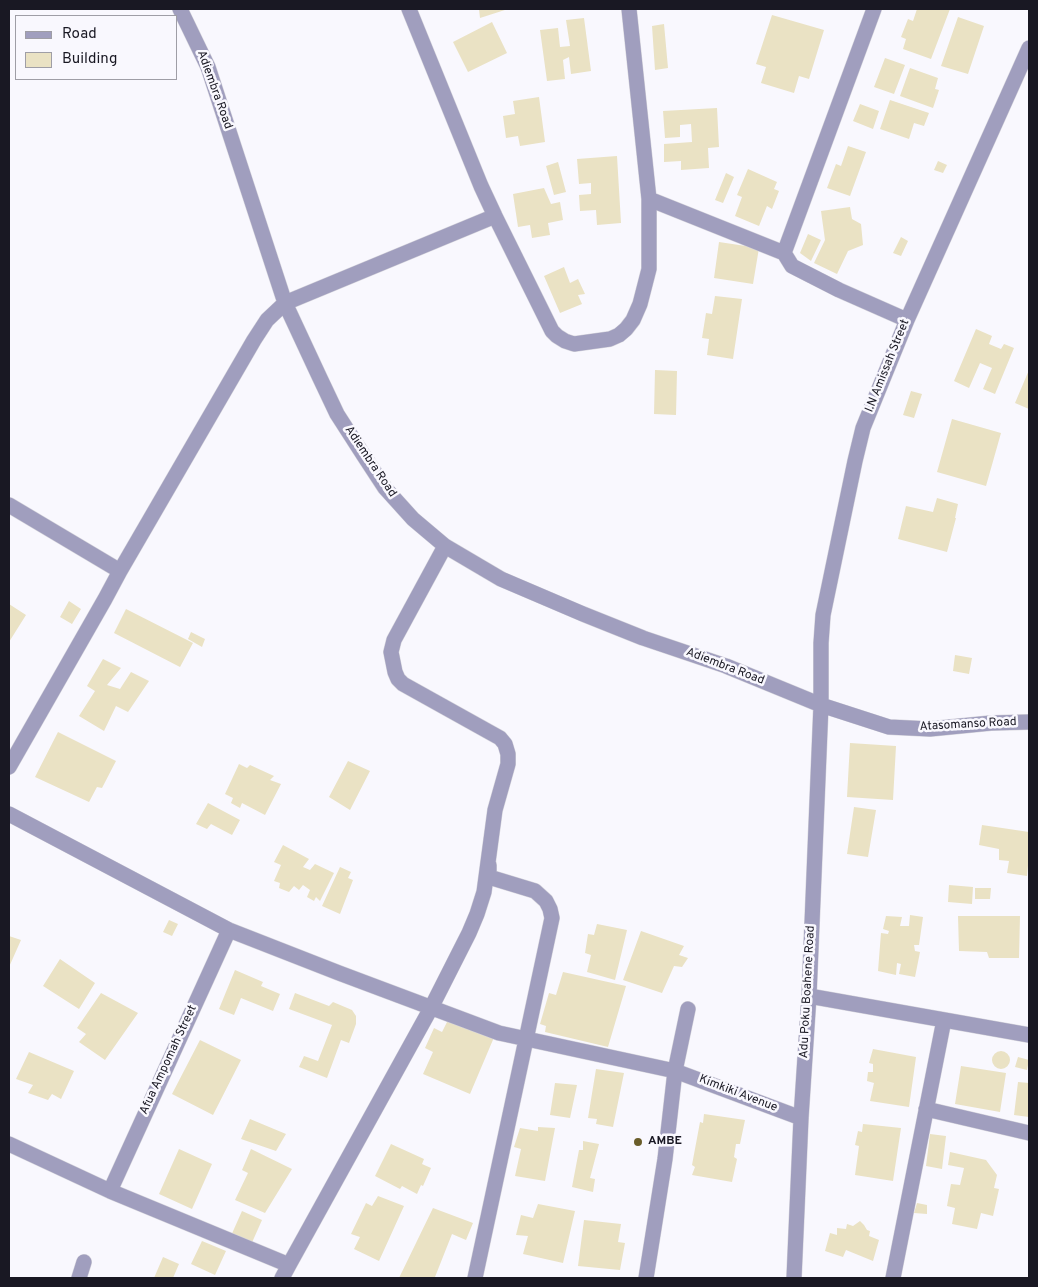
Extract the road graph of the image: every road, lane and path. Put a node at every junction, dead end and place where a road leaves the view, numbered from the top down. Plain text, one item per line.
1 (180, 9) edge
2 (409, 9) edge
3 (629, 9) edge
4 (874, 9) edge
5 (1029, 48) edge
6 (649, 199) junction
7 (495, 216) junction
8 (784, 253) junction
9 (285, 303) junction
10 (907, 320) junction
11 (9, 505) edge
12 (445, 546) junction
13 (120, 570) junction
14 (821, 705) junction
15 (1029, 722) edge
16 (9, 767) edge
17 (9, 814) edge
18 (489, 859) junction
19 (229, 930) junction
20 (808, 996) junction
21 (431, 1008) junction
22 (688, 1009) dead end
23 (944, 1020) junction
24 (1029, 1034) edge
25 (525, 1038) junction
26 (675, 1071) junction
27 (926, 1109) junction
28 (801, 1118) junction
29 (1029, 1133) edge
30 (9, 1144) edge
31 (110, 1190) junction
32 (84, 1262) dead end
33 (285, 1271) edge
34 (79, 1278) edge
35 (475, 1278) edge
36 (646, 1278) edge
37 (794, 1278) edge
38 (893, 1278) edge

1 - 9 street, Adiembra Road
2 - 7 street
3 - 6 street
4 - 8 street
5 - 10 street, I.N Amissah Street
6 - 7 street
6 - 8 street
7 - 9 street
8 - 10 street
9 - 12 street, Adiembra Road
9 - 13 street
10 - 14 street, I.N Amissah Street
11 - 13 street
12 - 14 street, Adiembra Road
12 - 18 street
13 - 16 street
14 - 15 street, Atasomanso Road
14 - 20 street, Adu Poku Boahene Road
17 - 19 street, Kimkiki Avenue
18 - 21 street
18 - 25 street
19 - 21 street, Kimkiki Avenue
19 - 31 street, Afua Ampomah Street
20 - 23 street
20 - 28 street, Adu Poku Boahene Road
21 - 25 street, Kimkiki Avenue
21 - 33 street
22 - 26 street
23 - 24 street
23 - 27 street
25 - 26 street, Kimkiki Avenue
25 - 35 street
26 - 28 street, Kimkiki Avenue
26 - 36 street
27 - 29 street
27 - 38 street
28 - 37 street, Adu Poku Boahene Road
30 - 31 street
31 - 33 street
32 - 34 street

